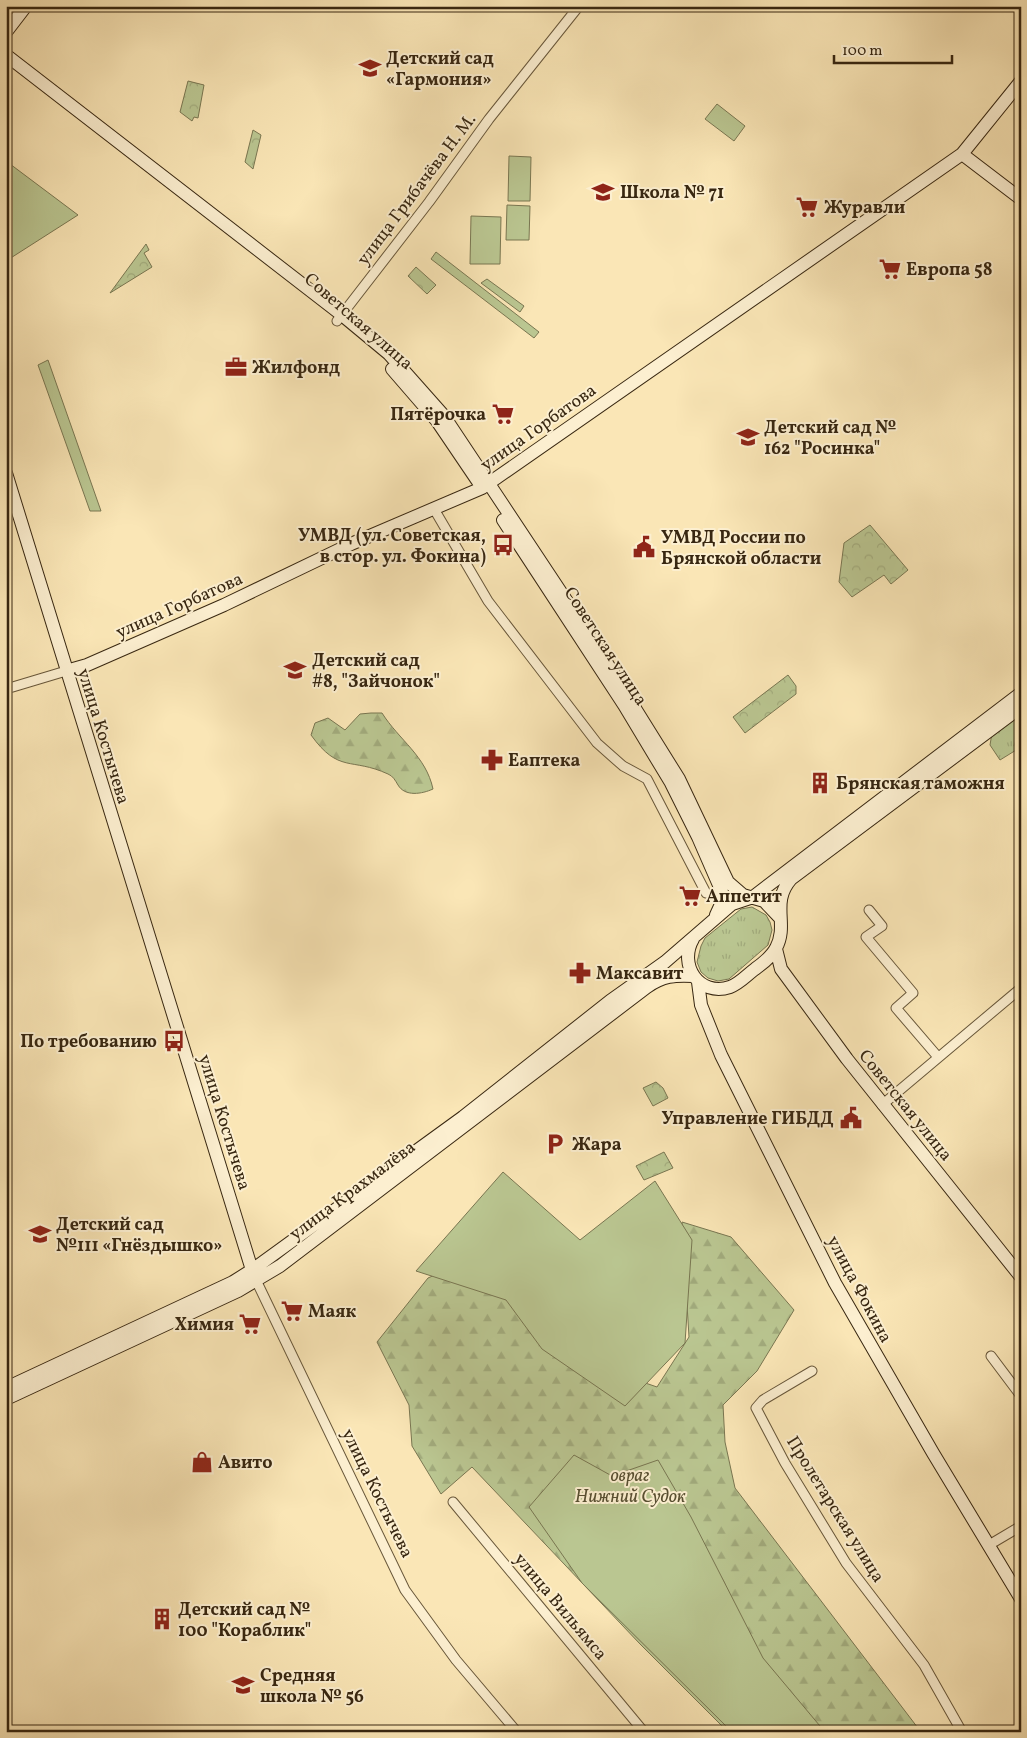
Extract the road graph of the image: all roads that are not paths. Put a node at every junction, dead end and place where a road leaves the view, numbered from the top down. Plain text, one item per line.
1 (26, 6) edge
2 (579, 6) edge
3 (6, 32) edge
4 (6, 55) edge
5 (6, 65) edge
6 (1021, 82) edge
7 (962, 154) junction
8 (1021, 199) edge
9 (339, 318) junction
10 (6, 473) edge
11 (485, 485) junction
12 (434, 510) junction
13 (66, 671) junction
14 (6, 689) edge
15 (1021, 694) edge
16 (1021, 707) edge
17 (706, 893) dead end
18 (753, 897) junction
19 (869, 910) dead end
20 (780, 918) junction
21 (714, 920) junction
22 (694, 937) junction
23 (776, 949) junction
24 (696, 979) junction
25 (1021, 988) edge
26 (938, 1057) junction
27 (882, 1105) junction
28 (254, 1275) junction
29 (1021, 1277) edge
30 (991, 1356) dead end
31 (812, 1371) dead end
32 (6, 1388) edge
33 (1021, 1396) edge
34 (6, 1399) edge
35 (453, 1502) dead end
36 (1021, 1526) edge
37 (989, 1545) junction
38 (1021, 1599) edge
39 (517, 1732) edge
40 (644, 1732) edge
41 (962, 1732) edge

1 - 3 main road
2 - 9 street, улица Грибачёва Н. М.
4 - 9 main road, Советская улица
5 - 9 main road, Советская улица
6 - 7 main road, улица Горбатова
7 - 8 main road
7 - 11 main road, улица Горбатова
9 - 11 main road, Советская улица
10 - 13 main road, улица Костычева
11 - 12 main road, улица Горбатова
11 - 18 main road, Советская улица
11 - 21 main road, Советская улица
12 - 13 main road, улица Горбатова
12 - 17 street
13 - 14 street, улица Горбатова
13 - 28 main road, улица Костычева
15 - 18 main road
16 - 20 main road
18 - 20 main road
18 - 21 main road
19 - 26 street
20 - 23 main road
21 - 22 main road
22 - 24 main road
22 - 28 main road, улица Крахмалёва
23 - 24 main road
23 - 27 main road, Советская улица
24 - 28 main road, улица Крахмалёва
24 - 37 main road, улица Фокина
25 - 26 street
26 - 27 street
27 - 29 main road, Советская улица
28 - 32 main road, улица Крахмалёва
28 - 34 main road, улица Крахмалёва
28 - 39 street, улица Костычева
30 - 33 street
31 - 41 street, Пролетарская улица
35 - 40 street, улица Вильямса
36 - 37 street
37 - 38 main road, улица Фокина

